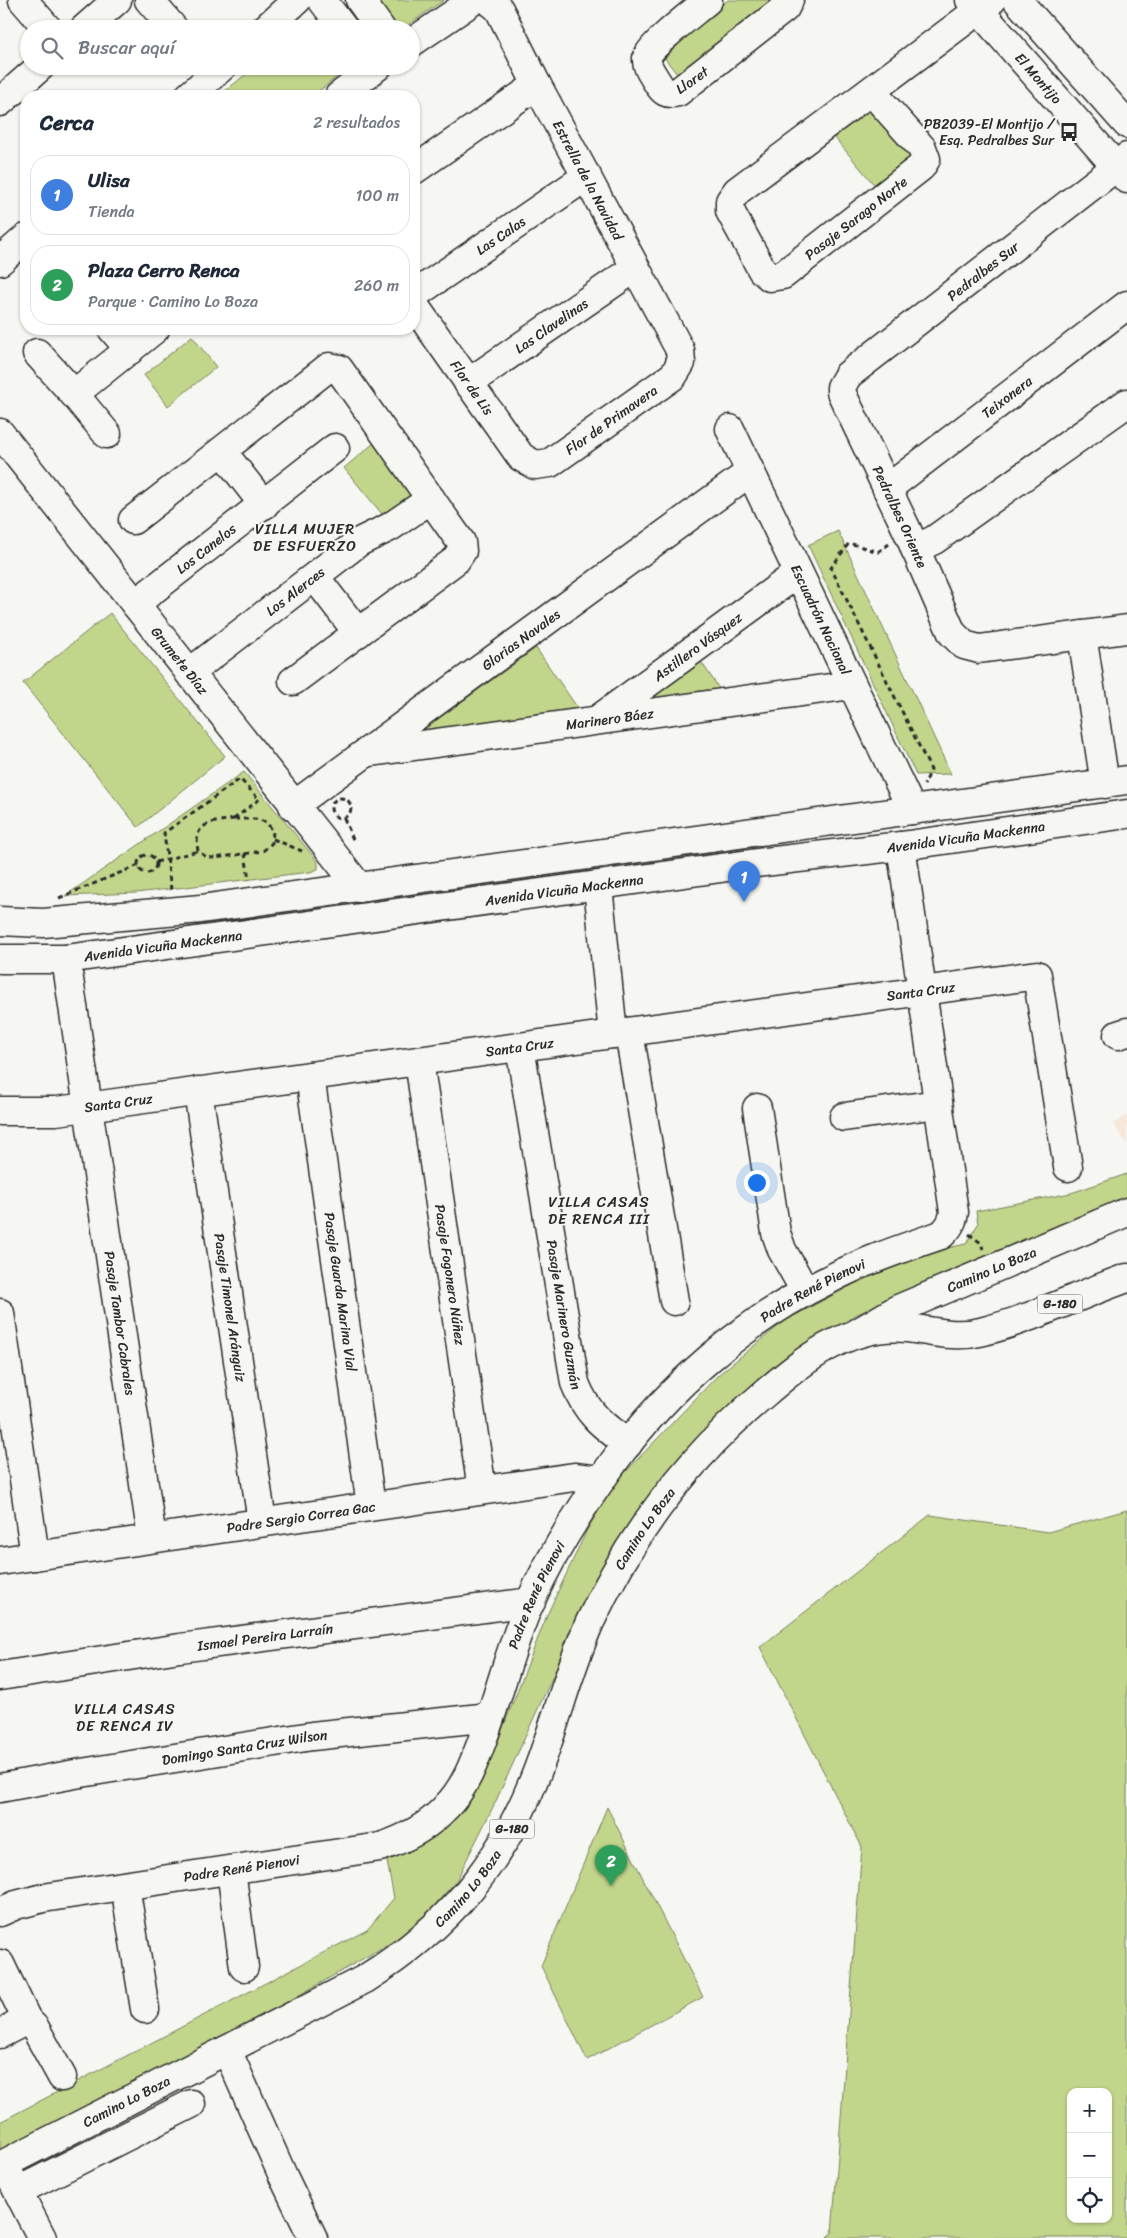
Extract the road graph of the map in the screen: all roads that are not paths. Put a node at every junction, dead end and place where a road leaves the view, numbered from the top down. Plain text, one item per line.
1 (23, 0) edge
2 (116, 0) edge
3 (149, 0) edge
4 (297, 0) edge
5 (322, 0) edge
6 (360, 0) edge
7 (474, 0) edge
8 (488, 0) edge
9 (708, 0) edge
10 (789, 0) edge
11 (1018, 0) edge
12 (980, 3) edge
13 (40, 20) edge
14 (94, 20) edge
15 (166, 20) edge
16 (275, 20) edge
17 (337, 20) edge
18 (374, 20) edge
19 (420, 37) edge
20 (31, 75) edge
21 (209, 75) edge
22 (364, 75) edge
23 (537, 85) junction
24 (195, 90) edge
25 (346, 90) edge
26 (872, 92) junction
27 (0, 102) edge
28 (1127, 124) edge
29 (420, 166) edge
30 (1123, 168) edge
31 (586, 176) junction
32 (20, 243) edge
33 (0, 261) edge
34 (635, 268) junction
35 (420, 291) edge
36 (1127, 305) edge
37 (420, 314) edge
38 (117, 335) edge
39 (148, 335) edge
40 (130, 350) junction
41 (37, 353) dead end
42 (681, 363) joint
43 (468, 383) junction
44 (841, 387) joint
45 (74, 394) junction
46 (1127, 404) edge
47 (730, 429) dead end
48 (0, 433) edge
49 (107, 434) dead end
50 (335, 448) dead end
51 (222, 451) junction
52 (535, 465) joint
53 (750, 472) junction
54 (887, 489) junction
55 (430, 499) junction
56 (264, 505) junction
57 (133, 520) dead end
58 (911, 540) junction
59 (798, 573) junction
60 (315, 577) junction
61 (141, 599) junction
62 (1127, 629) edge
63 (358, 633) junction
64 (1082, 635) junction
65 (189, 673) junction
66 (293, 681) dead end
67 (852, 685) junction
68 (597, 721) junction
69 (367, 753) junction
70 (1116, 782) edge
71 (990, 800) junction
72 (293, 806) junction
73 (912, 810) junction
74 (1127, 814) edge
75 (754, 833) junction
76 (995, 833) junction
77 (901, 846) junction
78 (757, 863) junction
79 (598, 886) junction
80 (360, 888) junction
81 (0, 921) edge
82 (0, 959) edge
83 (66, 959) junction
84 (922, 991) junction
85 (621, 1033) junction
86 (520, 1047) junction
87 (419, 1061) junction
88 (310, 1076) junction
89 (198, 1091) junction
90 (938, 1104) junction
91 (88, 1107) junction
92 (756, 1108) dead end
93 (0, 1111) edge
94 (844, 1117) dead end
95 (1068, 1167) dead end
96 (1127, 1212) edge
97 (1127, 1278) edge
98 (805, 1291) junction
99 (674, 1301) dead end
100 (0, 1313) edge
101 (858, 1333) junction
102 (4, 1372) edge
103 (628, 1444) junction
104 (601, 1480) junction
105 (482, 1490) junction
106 (371, 1506) junction
107 (262, 1522) junction
108 (152, 1538) junction
109 (35, 1556) junction
110 (0, 1561) edge
111 (531, 1602) junction
112 (0, 1676) edge
113 (490, 1716) junction
114 (0, 1788) edge
115 (231, 1870) junction
116 (125, 1886) junction
117 (0, 1912) edge
118 (0, 1964) edge
119 (244, 1967) dead end
120 (145, 2009) dead end
121 (27, 2020) junction
122 (0, 2034) edge
123 (228, 2050) junction
124 (62, 2077) dead end
125 (191, 2104) dead end
126 (2, 2165) edge
127 (18, 2191) junction
128 (42, 2238) edge
129 (313, 2238) edge

1 - 13 street
2 - 14 street
3 - 15 street
4 - 16 street
5 - 17 street
6 - 18 street
7 - 19 street
8 - 23 street, Estrella de la Navidad
9 - 10 street, Lloret
11 - 28 street
12 - 26 street
12 - 30 street, El Montijo
20 - 27 street
21 - 24 street
22 - 25 street
23 - 29 street
23 - 31 street, Estrella de la Navidad
26 - 26 street, Pasaje Sarago Norte
30 - 44 street, Pedralbes Sur
31 - 34 street, Estrella de la Navidad
31 - 35 street, Las Calas
32 - 33 street
34 - 42 street, Estrella de la Navidad
34 - 43 street, Las Clavelinas
36 - 54 street, Teixonera
37 - 43 street, Flor de Lis
38 - 40 street
39 - 40 street
40 - 45 street
41 - 45 street
42 - 52 street, Flor de Primavera
43 - 52 street, Flor de Lis
44 - 54 street, Pedralbes Oriente
45 - 49 street
46 - 58 street
47 - 53 street, Escuadrón Nacional
48 - 61 street, Grumete Díaz
50 - 56 street, Los Canelos
51 - 55 street
51 - 56 street
51 - 57 street
53 - 59 street, Escuadrón Nacional
53 - 69 street, Glorias Navales
54 - 58 street, Pedralbes Oriente
55 - 60 street, Los Alerces
55 - 63 street
56 - 61 street, Los Canelos
58 - 64 street, Pedralbes Oriente
59 - 67 street, Escuadrón Nacional
59 - 68 street, Astillero Vásquez
60 - 63 street
60 - 65 street, Los Alerces
61 - 65 street, Grumete Díaz
62 - 64 street
63 - 66 street
64 - 70 street
65 - 72 street, Grumete Díaz
67 - 68 street, Marinero Báez
67 - 73 street, Escuadrón Nacional
68 - 69 street, Marinero Báez
69 - 72 street, Glorias Navales
70 - 71 street
71 - 73 street
71 - 76 street
72 - 80 street, Grumete Díaz
73 - 75 street
74 - 76 street, Avenida Vicuña Mackenna
75 - 78 street
75 - 80 street
76 - 77 street, Avenida Vicuña Mackenna
77 - 78 street, Avenida Vicuña Mackenna
77 - 84 street
78 - 79 street, Avenida Vicuña Mackenna
79 - 83 street, Avenida Vicuña Mackenna
79 - 85 street
80 - 81 street
82 - 83 street, Avenida Vicuña Mackenna
83 - 91 street, Pasaje Tambor Cabrales
84 - 85 street, Santa Cruz
84 - 90 street
84 - 95 street, Santa Cruz
85 - 86 street, Santa Cruz
85 - 99 street
86 - 87 street, Santa Cruz
86 - 103 street, Pasaje Marinero Guzmán
87 - 88 street, Santa Cruz
87 - 105 street, Pasaje Fogonero Núñez
88 - 89 street, Santa Cruz
88 - 106 street, Pasaje Guarda Marina Vial
89 - 91 street, Santa Cruz
89 - 107 street, Pasaje Timonel Aránguiz
90 - 94 street
90 - 98 street, Padre René Pienovi
91 - 93 street, Santa Cruz
91 - 108 street, Pasaje Tambor Cabrales
92 - 98 street
96 - 101 street, Camino Lo Boza
97 - 101 street, Camino Lo Boza / G-180
98 - 103 street, Padre René Pienovi
100 - 102 street
101 - 123 street, Camino Lo Boza / G-180
102 - 109 street
103 - 104 street, Padre René Pienovi
104 - 105 street, Padre Sergio Correa Gac
104 - 111 street, Padre René Pienovi
105 - 106 street, Padre Sergio Correa Gac
106 - 107 street, Padre Sergio Correa Gac
107 - 108 street, Padre Sergio Correa Gac
108 - 109 street, Padre Sergio Correa Gac
109 - 110 street, Padre Sergio Correa Gac
111 - 112 street, Ismael Pereira Larraín
111 - 113 street, Padre René Pienovi
113 - 114 street, Domingo Santa Cruz Wilson
113 - 115 street, Padre René Pienovi
115 - 116 street, Padre René Pienovi
115 - 119 street
116 - 117 street, Padre René Pienovi
116 - 120 street
118 - 121 street
121 - 122 street
121 - 124 street
123 - 126 street, Camino Lo Boza / G-180
123 - 129 street
125 - 127 street
126 - 127 street
127 - 128 street

